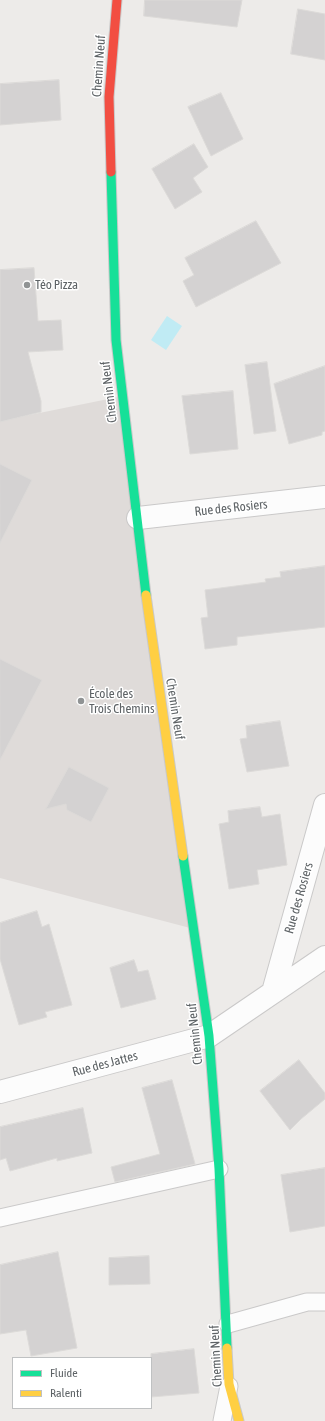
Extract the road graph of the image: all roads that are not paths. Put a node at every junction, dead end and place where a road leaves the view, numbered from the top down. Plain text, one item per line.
1 (117, 0) edge
2 (325, 497) edge
3 (138, 518) junction
4 (325, 805) edge
5 (325, 957) edge
6 (273, 992) junction
7 (209, 1036) junction
8 (0, 1092) edge
9 (219, 1169) junction
10 (0, 1218) edge
11 (325, 1302) edge
12 (228, 1324) junction
13 (230, 1384) junction
14 (222, 1421) edge
15 (239, 1421) edge

1 - 3 street, Chemin Neuf
2 - 3 street, Rue des Rosiers
3 - 7 street, Chemin Neuf
4 - 6 street, Rue des Rosiers
5 - 6 street
6 - 7 street
7 - 8 street, Rue des Jattes
7 - 9 street, Chemin Neuf
9 - 10 lane
9 - 12 street, Chemin Neuf
11 - 12 lane
12 - 13 street, Chemin Neuf
13 - 14 lane
13 - 15 street, Chemin Neuf

